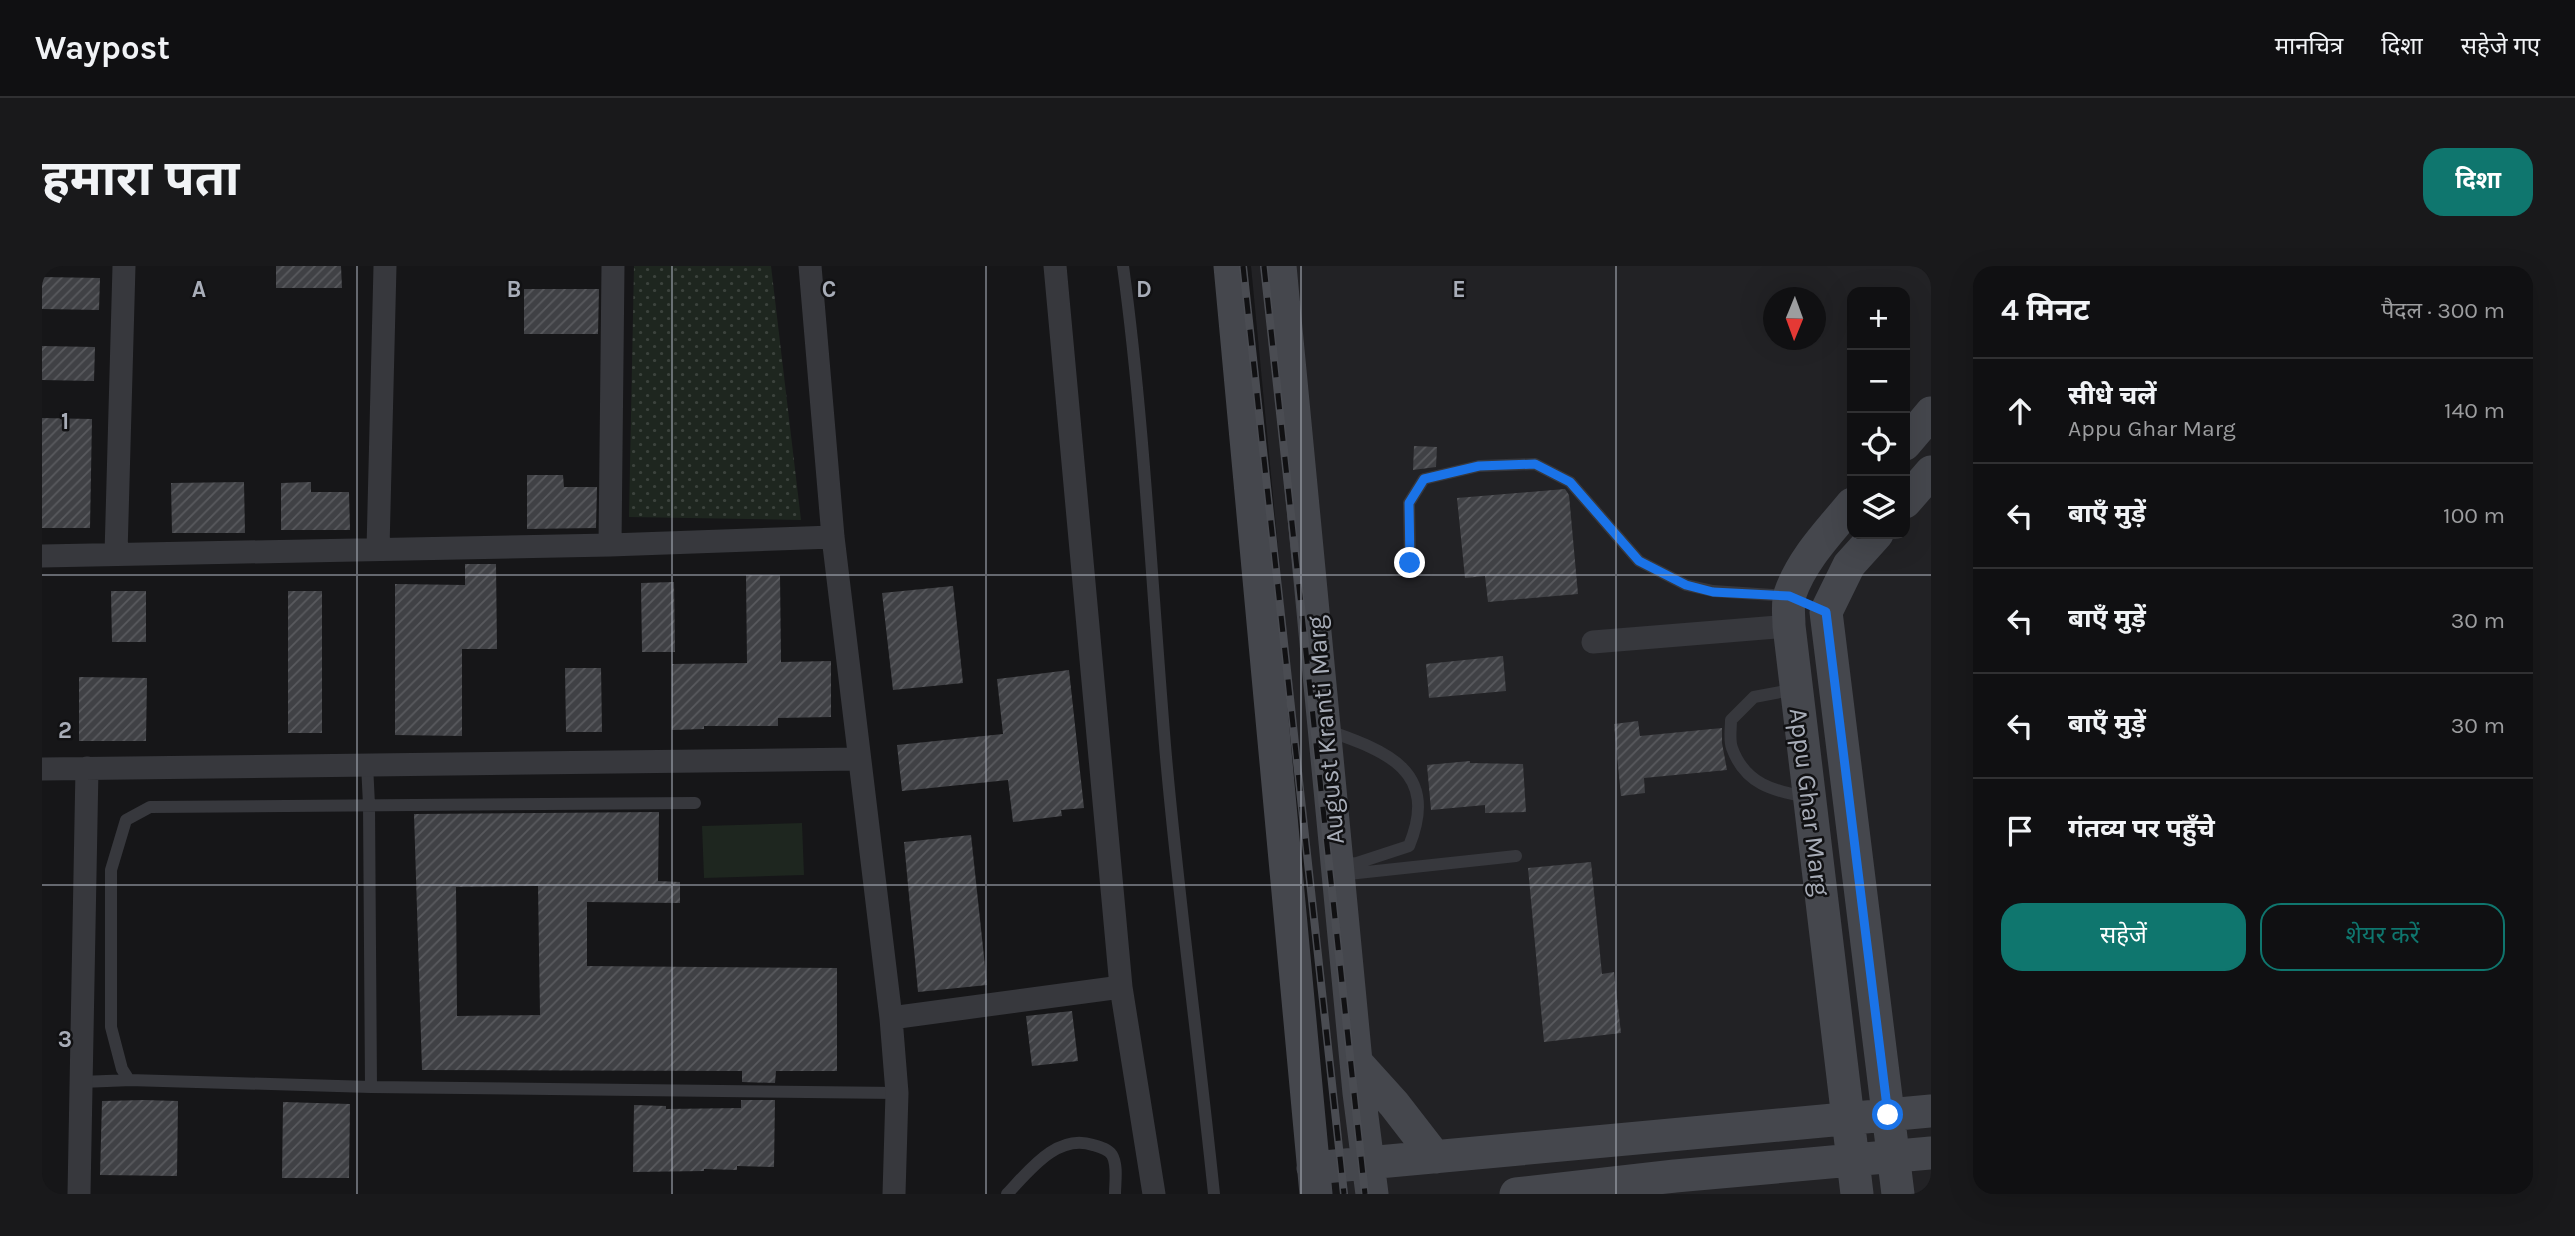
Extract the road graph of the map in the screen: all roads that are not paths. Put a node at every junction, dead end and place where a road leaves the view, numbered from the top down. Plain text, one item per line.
1 (124, 266) edge
2 (385, 266) edge
3 (613, 266) edge
4 (810, 266) edge
5 (1055, 266) edge
6 (1123, 266) edge
7 (1230, 266) edge
8 (1280, 266) edge
9 (1931, 413) edge
10 (1910, 438) edge
11 (1931, 472) edge
12 (1910, 496) edge
13 (1847, 510) edge
14 (833, 537) junction
15 (1872, 539) edge
16 (610, 544) junction
17 (378, 549) junction
18 (116, 554) junction
19 (42, 556) edge
20 (1410, 563) dead end
21 (1789, 611) junction
22 (1826, 612) junction
23 (1593, 642) dead end
24 (1796, 689) junction
25 (1325, 730) junction
26 (859, 759) junction
27 (366, 764) junction
28 (87, 768) junction
29 (42, 769) edge
30 (1810, 797) junction
31 (695, 803) dead end
32 (369, 805) junction
33 (1516, 856) dead end
34 (1338, 870) junction
35 (1121, 987) junction
36 (891, 1018) junction
37 (1356, 1062) junction
38 (132, 1080) junction
39 (81, 1082) junction
40 (371, 1087) junction
41 (897, 1093) junction
42 (1931, 1111) edge
43 (1888, 1115) junction
44 (1848, 1119) junction
45 (1931, 1153) edge
46 (1435, 1157) junction
47 (1893, 1157) junction
48 (1853, 1160) junction
49 (1370, 1179) edge
50 (1314, 1181) edge
51 (79, 1194) edge
52 (894, 1194) edge
53 (1007, 1194) edge
54 (1115, 1194) edge
55 (1154, 1194) edge
56 (1214, 1194) edge
57 (1516, 1194) edge
58 (1857, 1194) edge
59 (1898, 1194) edge

1 - 18 street
2 - 17 street
3 - 16 street
4 - 14 street
5 - 35 street
6 - 56 lane
7 - 50 street, August Kranti Marg
8 - 25 street, August Kranti Marg
9 - 10 street
11 - 12 street
13 - 21 street
14 - 16 street
14 - 26 street
15 - 22 street
16 - 17 street
17 - 18 street
18 - 19 street
20 - 21 lane
21 - 22 street
21 - 23 street
21 - 24 street, Appu Ghar Marg
22 - 43 street, Appu Ghar Marg
24 - 30 street, Appu Ghar Marg
24 - 30 lane
25 - 34 street, August Kranti Marg
25 - 34 lane
26 - 27 street
26 - 36 street
27 - 28 street
27 - 32 lane
28 - 29 street
28 - 39 street
30 - 44 street, Appu Ghar Marg
31 - 32 lane
32 - 38 lane
32 - 40 lane
33 - 34 lane
34 - 37 street, August Kranti Marg
35 - 36 street
35 - 55 street
36 - 41 street
37 - 46 street
37 - 49 street, August Kranti Marg
38 - 39 lane
38 - 40 lane
39 - 51 street
40 - 41 lane
41 - 52 street
42 - 43 street
43 - 44 street
43 - 47 street, Appu Ghar Marg
44 - 46 street
44 - 48 street, Appu Ghar Marg
45 - 47 street
46 - 49 street
47 - 48 street
47 - 59 street, Appu Ghar Marg
48 - 57 street
48 - 58 street, Appu Ghar Marg
49 - 50 street
53 - 54 lane

